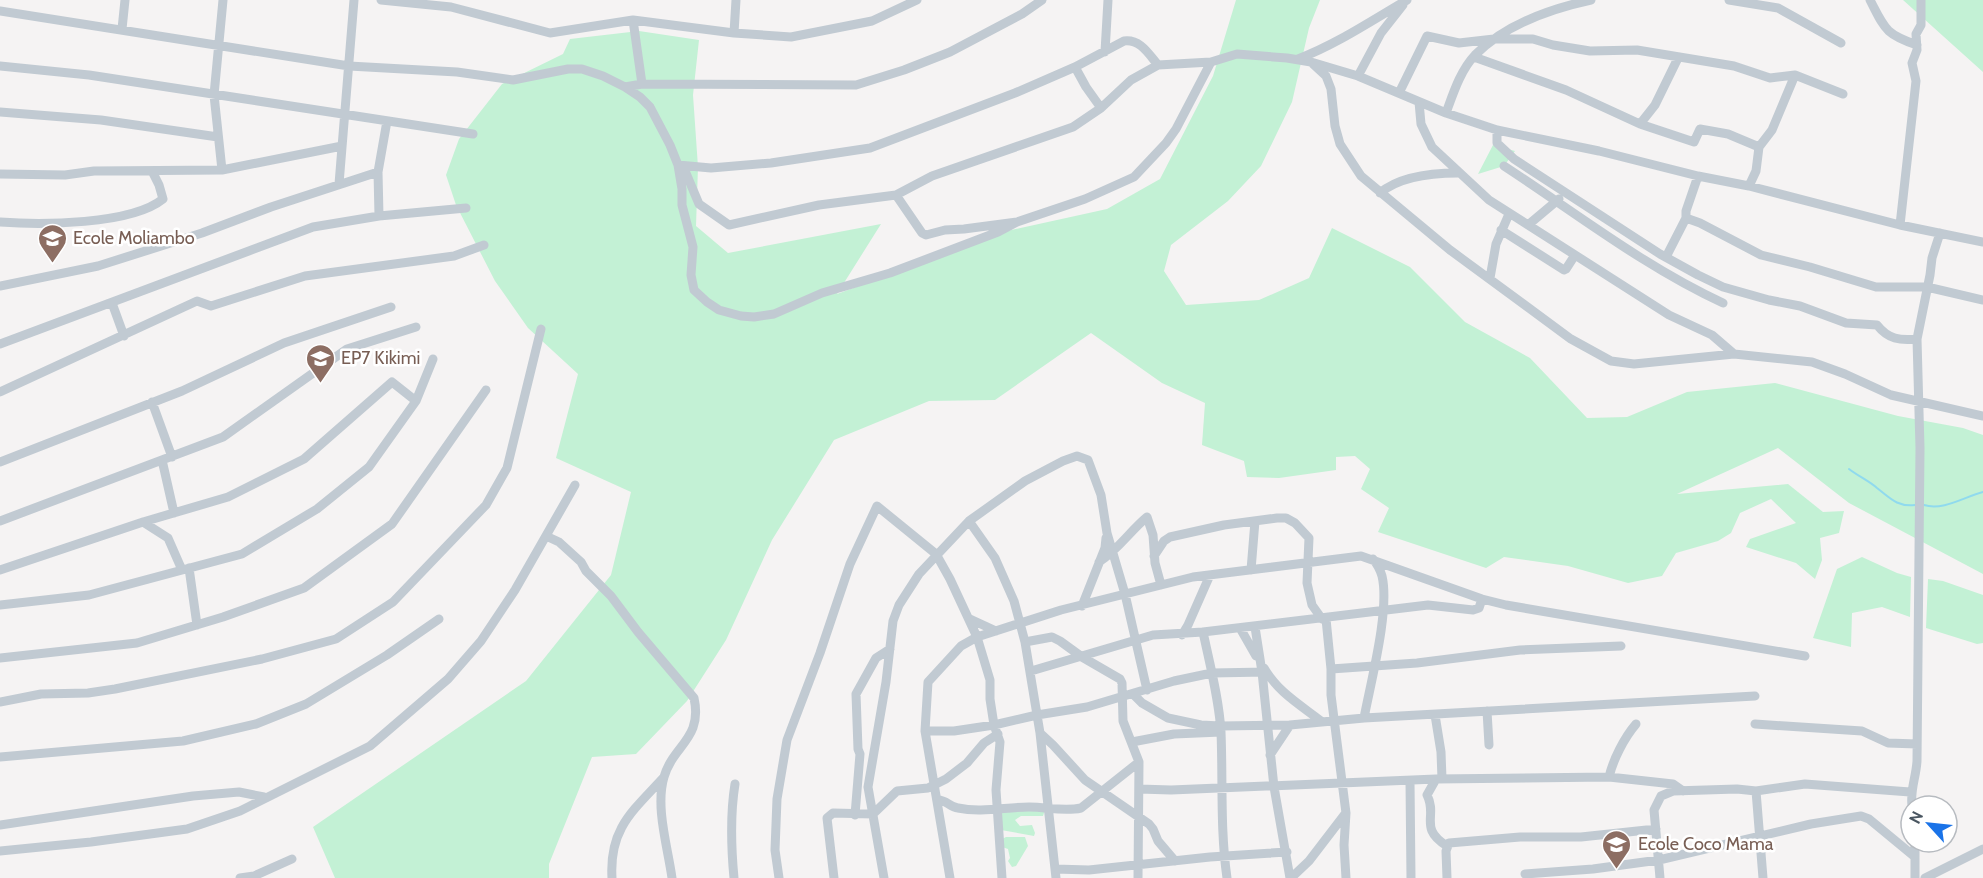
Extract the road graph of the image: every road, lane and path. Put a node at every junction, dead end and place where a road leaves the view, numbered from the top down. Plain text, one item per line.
1 (125, 0) edge
2 (223, 0) edge
3 (354, 0) edge
4 (381, 0) edge
5 (736, 0) edge
6 (917, 0) edge
7 (1042, 0) edge
8 (1120, 0) edge
9 (1408, 0) edge
10 (1591, 0) edge
11 (1728, 0) edge
12 (1870, 0) edge
13 (1921, 0) edge
14 (399, 1) edge
15 (1109, 4) edge
16 (0, 11) edge
17 (633, 20) junction
18 (122, 29) junction
19 (734, 33) junction
20 (1494, 39) junction
21 (1841, 43) dead end
22 (219, 45) junction
23 (1917, 45) junction
24 (1105, 52) junction
25 (1474, 57) junction
26 (1678, 58) junction
27 (1298, 59) junction
28 (1211, 62) junction
29 (1311, 62) junction
30 (1158, 65) junction
31 (0, 66) edge
32 (349, 66) junction
33 (1076, 68) junction
34 (1795, 75) junction
35 (1358, 76) junction
36 (642, 84) junction
37 (625, 87) junction
38 (1399, 93) junction
39 (1843, 94) dead end
40 (214, 95) junction
41 (1419, 102) junction
42 (1101, 108) junction
43 (0, 112) edge
44 (1446, 113) junction
45 (345, 114) junction
46 (387, 121) junction
47 (1640, 124) junction
48 (1497, 130) junction
49 (472, 134) dead end
50 (218, 137) junction
51 (342, 146) junction
52 (1759, 147) junction
53 (681, 166) junction
54 (1504, 166) dead end
55 (222, 170) junction
56 (152, 171) junction
57 (378, 172) junction
58 (1458, 173) junction
59 (0, 174) edge
60 (1698, 176) junction
61 (339, 184) junction
62 (1749, 186) junction
63 (1380, 193) junction
64 (896, 195) junction
65 (1567, 195) junction
66 (1556, 200) junction
67 (466, 208) dead end
68 (1509, 214) junction
69 (379, 216) junction
70 (1686, 218) junction
71 (0, 222) edge
72 (1017, 222) junction
73 (1528, 225) junction
74 (1900, 225) junction
75 (1502, 230) junction
76 (1940, 233) junction
77 (1983, 242) edge
78 (484, 245) dead end
79 (1575, 255) junction
80 (1666, 257) junction
81 (1490, 278) junction
82 (0, 286) edge
83 (1927, 288) junction
84 (1983, 300) edge
85 (112, 303) junction
86 (1723, 303) dead end
87 (392, 307) dead end
88 (416, 327) dead end
89 (541, 329) dead end
90 (124, 336) junction
91 (1917, 339) junction
92 (0, 344) edge
93 (1734, 354) junction
94 (433, 359) dead end
95 (486, 390) dead end
96 (0, 392) edge
97 (416, 401) junction
98 (152, 402) junction
99 (1918, 402) junction
100 (1983, 416) edge
101 (172, 457) junction
102 (162, 460) junction
103 (0, 462) edge
104 (575, 486) dead end
105 (174, 513) junction
106 (0, 521) edge
107 (969, 521) junction
108 (1255, 521) junction
109 (143, 522) junction
110 (1107, 533) junction
111 (546, 536) junction
112 (1113, 553) junction
113 (936, 554) junction
114 (1154, 556) junction
115 (1373, 559) junction
116 (1100, 562) junction
117 (1308, 563) junction
118 (185, 569) junction
119 (0, 570) edge
120 (1251, 570) junction
121 (1210, 575) junction
122 (1161, 585) junction
123 (1125, 594) junction
124 (1482, 599) junction
125 (0, 604) edge
126 (1082, 606) junction
127 (1382, 611) junction
128 (439, 619) dead end
129 (970, 619) junction
130 (1324, 619) junction
131 (1020, 623) junction
132 (197, 625) junction
133 (1255, 627) junction
134 (1240, 628) junction
135 (996, 632) junction
136 (1203, 632) junction
137 (1182, 635) junction
138 (977, 637) junction
139 (1135, 640) junction
140 (1025, 642) junction
141 (1621, 646) dead end
142 (890, 649) junction
143 (1805, 656) dead end
144 (1082, 657) junction
145 (0, 658) edge
146 (1260, 662) junction
147 (1373, 666) junction
148 (1331, 669) junction
149 (1031, 671) junction
150 (1264, 672) junction
151 (1212, 674) junction
152 (1147, 690) junction
153 (1128, 695) junction
154 (1755, 696) dead end
155 (0, 702) edge
156 (1487, 711) junction
157 (1037, 715) junction
158 (1435, 715) junction
159 (1364, 718) junction
160 (1334, 720) junction
161 (1321, 721) junction
162 (1636, 724) dead end
163 (1755, 724) dead end
164 (1266, 725) junction
165 (1290, 725) junction
166 (1221, 729) junction
167 (996, 730) junction
168 (924, 731) junction
169 (1040, 733) junction
170 (1132, 742) junction
171 (1917, 744) junction
172 (1489, 745) dead end
173 (1270, 755) junction
174 (0, 757) edge
175 (1139, 762) junction
176 (664, 777) junction
177 (1609, 777) junction
178 (1439, 779) junction
179 (1410, 781) junction
180 (1344, 783) junction
181 (735, 784) dead end
182 (933, 785) junction
183 (1274, 786) junction
184 (1220, 788) junction
185 (1139, 789) junction
186 (1683, 791) junction
187 (1756, 791) junction
188 (1103, 792) junction
189 (1910, 792) joint
190 (264, 797) junction
191 (937, 800) junction
192 (998, 808) junction
193 (1048, 808) junction
194 (1346, 813) junction
195 (873, 814) junction
196 (855, 815) junction
197 (1138, 817) junction
198 (0, 825) edge
199 (1656, 829) junction
200 (1760, 837) junction
201 (1447, 846) junction
202 (1983, 849) edge
203 (0, 851) edge
204 (1287, 852) junction
205 (1915, 857) joint
206 (1224, 858) junction
207 (292, 859) dead end
208 (1659, 860) junction
209 (1175, 861) junction
210 (1137, 866) junction
211 (1525, 874) dead end
212 (1055, 876) edge
213 (255, 877) edge
214 (240, 878) edge
215 (612, 878) edge
216 (672, 878) edge
217 (734, 878) edge
218 (779, 878) edge
219 (834, 878) edge
220 (884, 878) edge
221 (950, 878) edge
222 (1002, 878) edge
223 (1138, 878) edge
224 (1227, 878) edge
225 (1234, 878) edge
226 (1291, 878) edge
227 (1346, 878) edge
228 (1411, 878) edge
229 (1447, 878) edge
230 (1660, 878) edge
231 (1763, 878) edge
232 (1915, 878) edge
233 (1925, 878) edge

1 - 18 street
2 - 22 street
3 - 32 street
4 - 14 street
5 - 19 street
6 - 19 street
7 - 36 street
8 - 15 street
9 - 27 street
9 - 35 street
10 - 20 street
11 - 21 street
12 - 23 street
13 - 23 street
14 - 17 street
15 - 24 street
16 - 18 street
17 - 19 street
17 - 36 street
18 - 22 street
20 - 25 street
20 - 26 street
20 - 38 street
22 - 32 street
22 - 40 street
23 - 74 street
24 - 30 street
24 - 33 street
25 - 44 street
25 - 47 street
26 - 34 street
26 - 47 street
27 - 28 street
27 - 29 street
28 - 30 street
28 - 72 street
29 - 35 street
29 - 63 street
30 - 42 street
31 - 40 street
32 - 37 street
32 - 45 street
33 - 42 street
33 - 53 street
34 - 39 street
34 - 52 street
35 - 38 street
36 - 37 street
37 - 53 street
38 - 41 street
40 - 45 street
40 - 50 street
41 - 44 street
41 - 58 street
42 - 64 street
43 - 50 street
44 - 48 street
45 - 46 street
45 - 51 street
46 - 49 street
46 - 57 street
47 - 52 street
48 - 60 street
48 - 65 street
50 - 55 street
51 - 55 street
51 - 61 street
52 - 62 street
53 - 64 street
53 - 72 street
54 - 66 street
55 - 56 street
56 - 59 street
56 - 71 street
57 - 61 street
57 - 69 street
58 - 63 street
58 - 68 street
60 - 62 street
60 - 70 street
61 - 82 street
62 - 74 street
63 - 81 street
64 - 72 street
65 - 66 street
65 - 80 street
66 - 73 street
66 - 86 street
67 - 69 street
68 - 73 street
68 - 75 street
69 - 85 street
70 - 80 street
70 - 83 street
73 - 79 street
74 - 76 street
75 - 79 street
75 - 81 street
76 - 77 street
76 - 83 street
78 - 90 street
79 - 93 street
80 - 91 street
81 - 93 street
83 - 84 street
83 - 91 street
85 - 90 street
85 - 92 street
87 - 98 street
88 - 101 street
89 - 155 street
90 - 96 street
91 - 99 street
93 - 99 street
94 - 97 street
95 - 132 street
97 - 105 street
97 - 118 street
98 - 101 street
98 - 103 street
99 - 100 street
99 - 171 street
101 - 102 street
102 - 105 street
102 - 106 street
104 - 111 street
105 - 109 street
107 - 110 street
107 - 113 street
107 - 131 street
108 - 114 street
108 - 117 street
108 - 120 street
109 - 118 street
109 - 119 street
110 - 112 street
110 - 116 street
111 - 176 street
111 - 190 street
112 - 114 street
112 - 116 street
112 - 123 street
113 - 129 street
113 - 142 street
113 - 218 street
114 - 122 street
115 - 117 street
115 - 124 street
115 - 127 street
116 - 126 street
117 - 120 street
117 - 130 street
118 - 125 street
118 - 132 street
120 - 121 street
121 - 122 street
121 - 137 street
122 - 123 street
123 - 126 street
123 - 139 street
124 - 127 street
124 - 143 street
126 - 131 street
127 - 130 street
127 - 147 street
128 - 174 street
129 - 135 street
129 - 138 street
130 - 133 street
130 - 148 street
131 - 135 street
131 - 140 street
132 - 145 street
133 - 134 street
133 - 146 street
134 - 136 street
134 - 146 street
135 - 138 street
136 - 137 street
136 - 151 street
137 - 139 street
138 - 167 street
138 - 168 street
139 - 144 street
139 - 152 street
140 - 144 street
140 - 149 street
141 - 147 street
142 - 195 street
142 - 196 street
144 - 149 street
144 - 153 street
146 - 150 street
147 - 148 street
147 - 159 street
148 - 160 street
149 - 157 street
150 - 151 street
150 - 161 street
150 - 164 street
151 - 152 street
151 - 166 street
152 - 153 street
153 - 157 street
153 - 166 street
153 - 170 street
154 - 156 street
156 - 158 street
156 - 172 street
157 - 167 street
157 - 169 street
158 - 159 street
158 - 178 street
159 - 160 street
160 - 161 street
160 - 180 street
161 - 165 street
162 - 177 street
163 - 171 street
164 - 165 street
164 - 166 street
164 - 173 street
165 - 173 street
166 - 170 street
166 - 184 street
167 - 168 street
167 - 182 street
167 - 192 street
168 - 182 street
169 - 188 street
169 - 193 street
170 - 175 street
171 - 189 street
173 - 183 street
175 - 185 street
175 - 188 street
176 - 215 street
176 - 216 street
177 - 178 street
177 - 186 street
178 - 179 street
178 - 201 street
179 - 180 street
179 - 228 street
180 - 183 street
180 - 194 street
181 - 217 street
182 - 191 street
182 - 195 street
183 - 184 street
183 - 204 street
184 - 185 street
184 - 206 street
185 - 197 street
186 - 187 street
186 - 199 street
187 - 189 street
187 - 200 street
188 - 193 street
188 - 197 street
190 - 198 street
190 - 203 street
191 - 192 street
191 - 221 street
192 - 193 street
192 - 222 street
193 - 212 street
194 - 226 street
194 - 227 street
195 - 196 street
195 - 220 street
196 - 219 street
197 - 209 street
197 - 210 street
199 - 201 street
199 - 208 street
200 - 205 street
200 - 208 street
200 - 231 street
201 - 229 street
202 - 233 street
204 - 206 street
204 - 226 street
205 - 232 street
206 - 209 street
206 - 224 street
206 - 225 street
207 - 213 street
208 - 211 street
208 - 230 street
209 - 210 street
210 - 212 street
210 - 223 street
213 - 214 street

